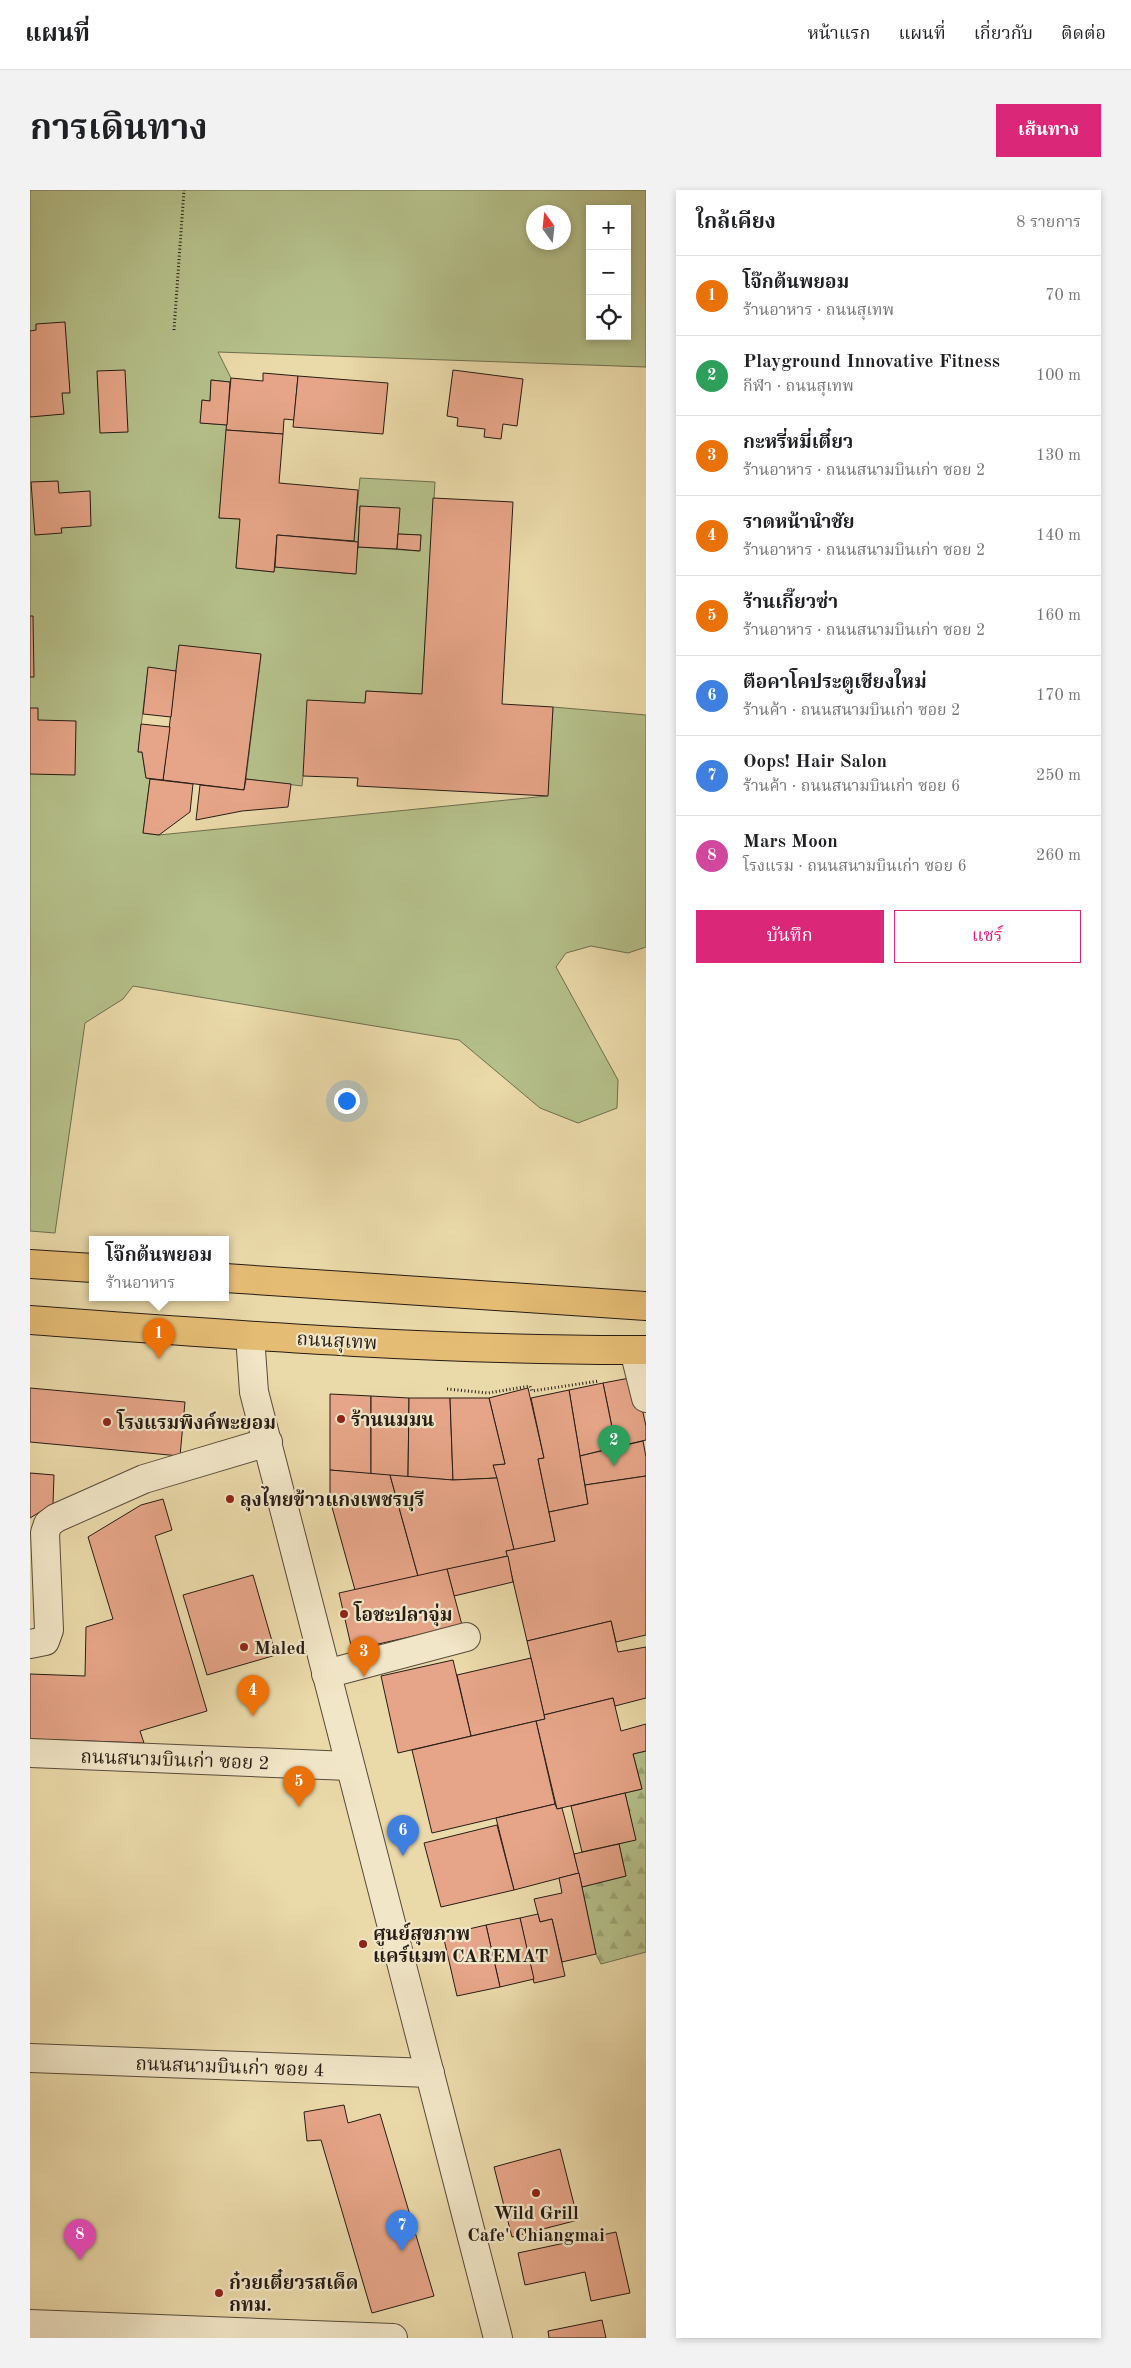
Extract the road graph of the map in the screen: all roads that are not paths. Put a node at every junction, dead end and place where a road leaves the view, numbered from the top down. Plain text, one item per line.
1 (30, 1264) edge
2 (89, 1268) edge
3 (229, 1278) edge
4 (643, 1306) edge
5 (30, 1320) edge
6 (250, 1336) junction
7 (643, 1350) edge
8 (644, 1390) edge
9 (268, 1442) junction
10 (466, 1637) dead end
11 (30, 1644) edge
12 (326, 1674) junction
13 (30, 1753) edge
14 (350, 1766) junction
15 (30, 2058) edge
16 (430, 2073) junction
17 (30, 2324) edge
18 (393, 2338) edge
19 (498, 2338) edge

1 - 2 main road
3 - 4 main road
5 - 6 main road, ถนนสุเทพ
6 - 7 main road, ถนนสุเทพ
6 - 9 street
7 - 8 street
9 - 11 street
9 - 12 street
10 - 12 street
12 - 14 street
13 - 14 street, ถนนสนามบินเก่า ซอย 2
14 - 16 street
15 - 16 street, ถนนสนามบินเก่า ซอย 4
16 - 19 street
17 - 18 street

